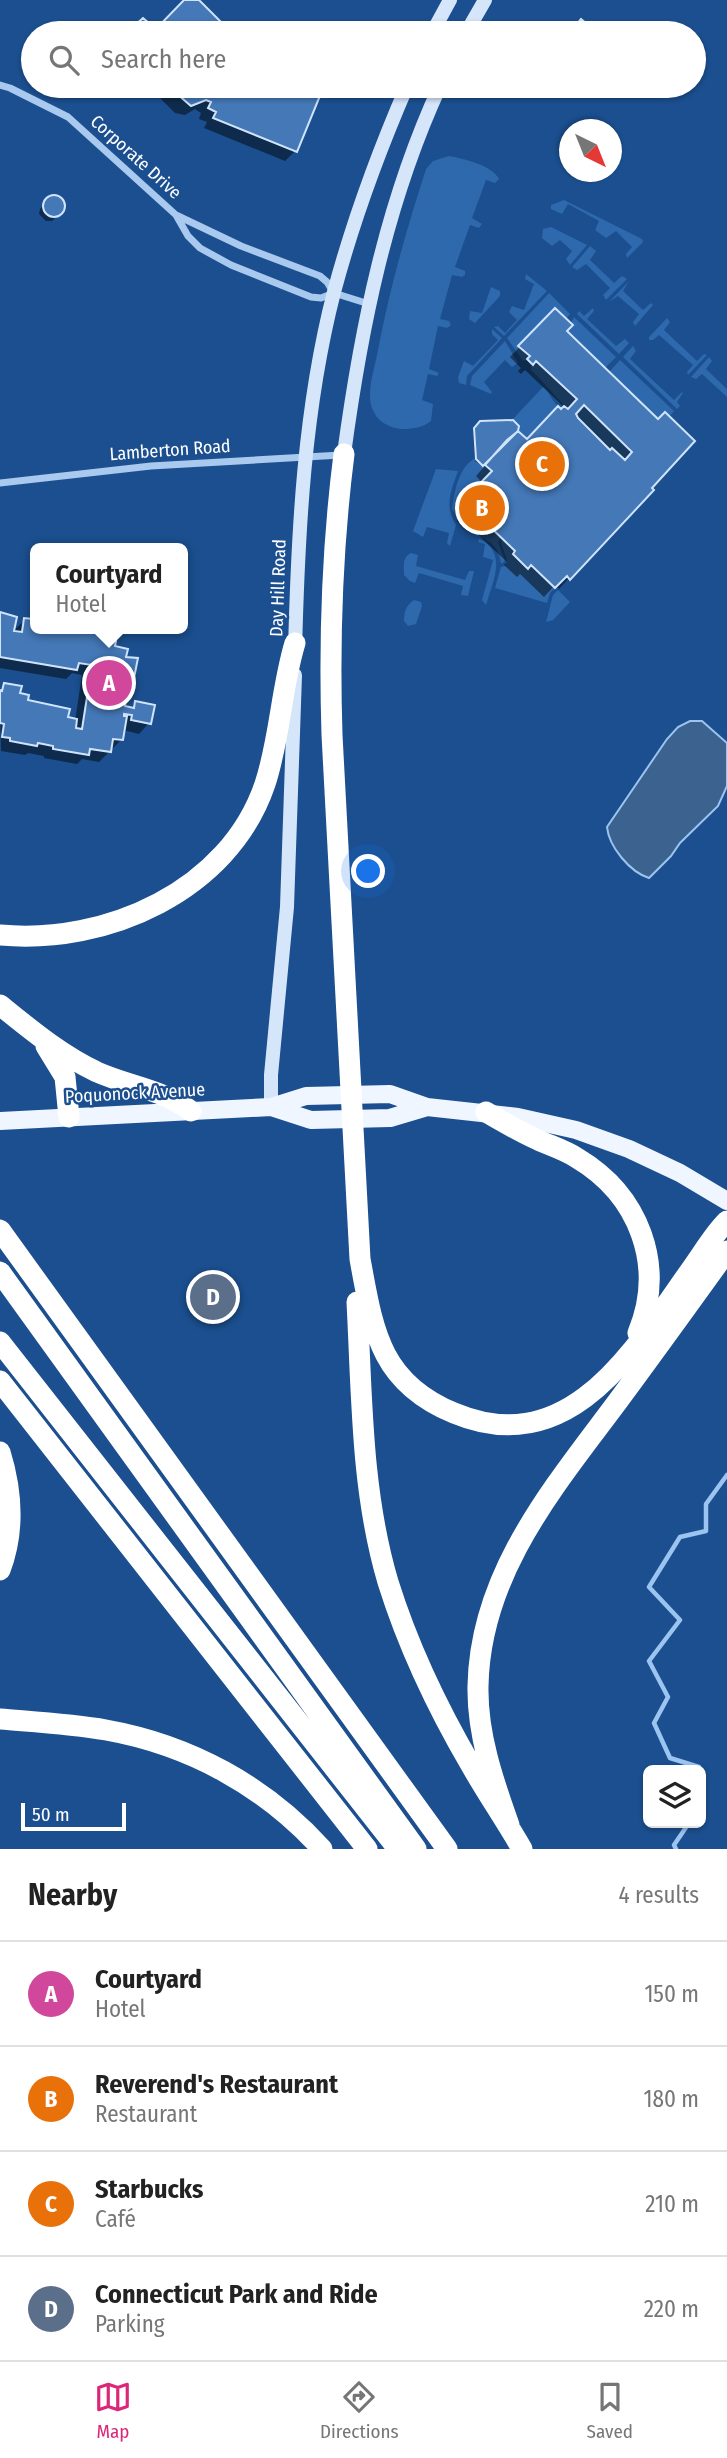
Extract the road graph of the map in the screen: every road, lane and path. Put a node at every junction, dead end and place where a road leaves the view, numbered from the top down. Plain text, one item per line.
1 (450, 0) edge
2 (485, 0) edge
3 (439, 21) edge
4 (474, 21) edge
5 (0, 85) edge
6 (21, 94) edge
7 (30, 98) edge
8 (402, 98) edge
9 (435, 98) edge
10 (176, 215) junction
11 (334, 293) junction
12 (369, 304) junction
13 (344, 454) junction
14 (306, 457) junction
15 (0, 483) edge
16 (295, 643) junction
17 (0, 935) edge
18 (0, 1005) edge
19 (41, 1039) junction
20 (271, 1107) junction
21 (426, 1107) junction
22 (191, 1111) junction
23 (486, 1112) junction
24 (69, 1117) junction
25 (0, 1121) edge
26 (727, 1201) edge
27 (727, 1222) edge
28 (0, 1230) edge
29 (727, 1251) edge
30 (359, 1259) junction
31 (0, 1272) edge
32 (0, 1342) edge
33 (624, 1360) junction
34 (0, 1381) edge
35 (0, 1452) edge
36 (0, 1570) edge
37 (0, 1719) edge
38 (509, 1825) junction
39 (322, 1849) edge
40 (367, 1849) edge
41 (398, 1849) edge
42 (416, 1849) edge
43 (447, 1849) edge
44 (522, 1849) edge

1 - 3 main road
2 - 4 main road
5 - 6 street, Corporate Drive
7 - 10 street, Corporate Drive
8 - 11 main road, Day Hill Road
9 - 12 main road
10 - 11 street, Corporate Drive
10 - 11 street, Corporate Drive
11 - 12 street, Corporate Drive
11 - 14 main road, Day Hill Road
12 - 13 main road
13 - 14 street, Lamberton Road
13 - 30 highway
14 - 15 street, Lamberton Road
14 - 16 main road, Day Hill Road
16 - 17 highway
16 - 20 main road, Day Hill Road
18 - 19 highway
19 - 22 highway
19 - 24 highway
20 - 21 main road, Poquonock Avenue
20 - 21 main road, Poquonock Avenue
20 - 22 main road, Poquonock Avenue
21 - 23 main road, Poquonock Avenue
22 - 24 main road, Poquonock Avenue
23 - 26 main road, Poquonock Avenue
23 - 33 highway
24 - 25 main road, Poquonock Avenue
27 - 33 highway
28 - 43 highway
29 - 38 highway
30 - 33 highway
30 - 38 highway
31 - 42 highway
32 - 41 highway
34 - 40 highway
35 - 36 highway
37 - 39 highway
38 - 44 highway

